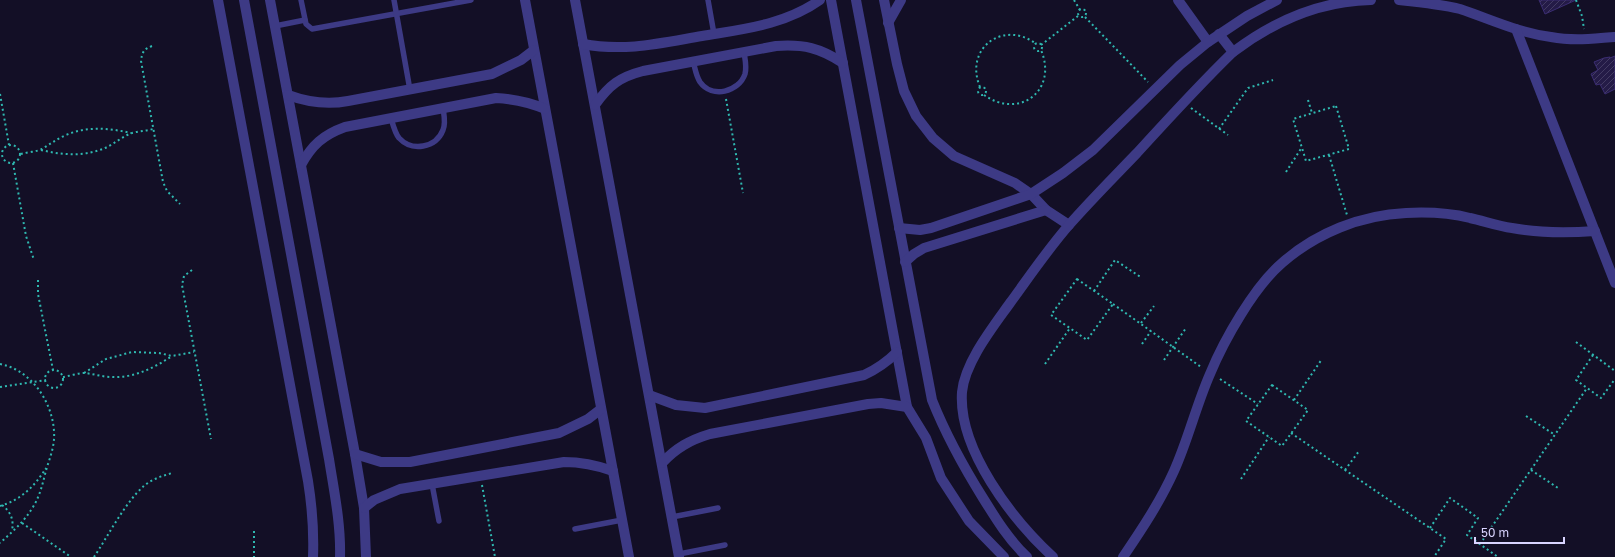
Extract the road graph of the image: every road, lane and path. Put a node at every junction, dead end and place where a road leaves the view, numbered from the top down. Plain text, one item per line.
1 (218, 0) edge
2 (244, 0) edge
3 (270, 0) edge
4 (301, 0) edge
5 (394, 0) edge
6 (471, 0) edge
7 (525, 0) edge
8 (575, 0) edge
9 (708, 0) edge
10 (820, 0) edge
11 (832, 0) edge
12 (856, 0) edge
13 (884, 0) edge
14 (901, 0) edge
15 (1074, 0) edge
16 (1178, 0) edge
17 (1277, 0) edge
18 (1371, 0) edge
19 (1399, 0) edge
20 (1576, 0) edge
21 (1080, 10) junction
22 (396, 14) junction
23 (1078, 16) junction
24 (1085, 17) junction
25 (305, 20) junction
26 (888, 23) junction
27 (275, 26) junction
28 (1516, 29) junction
29 (714, 34) junction
30 (1219, 34) junction
31 (1615, 37) edge
32 (1585, 40) junction
33 (1208, 42) junction
34 (1035, 43) junction
35 (584, 44) junction
36 (1041, 45) junction
37 (152, 46) dead end
38 (534, 50) junction
39 (1041, 50) junction
40 (744, 52) junction
41 (1233, 52) junction
42 (693, 61) junction
43 (843, 63) junction
44 (1273, 80) dead end
45 (980, 87) junction
46 (410, 90) junction
47 (1156, 90) junction
48 (725, 92) junction
49 (0, 94) edge
50 (984, 94) junction
51 (288, 95) junction
52 (1308, 100) dead end
53 (1183, 103) junction
54 (595, 105) junction
55 (443, 108) junction
56 (545, 109) junction
57 (1312, 113) junction
58 (391, 118) junction
59 (153, 129) junction
60 (1219, 129) junction
61 (131, 133) junction
62 (1228, 135) dead end
63 (9, 145) junction
64 (1302, 147) junction
65 (41, 150) junction
66 (21, 154) junction
67 (1329, 155) junction
68 (1, 156) edge
69 (13, 163) junction
70 (301, 165) junction
71 (1286, 172) dead end
72 (743, 192) dead end
73 (1031, 194) junction
74 (180, 204) dead end
75 (1046, 210) junction
76 (1350, 223) junction
77 (1069, 225) junction
78 (899, 228) junction
79 (1595, 231) junction
80 (34, 260) dead end
81 (905, 262) junction
82 (192, 270) dead end
83 (1142, 278) dead end
84 (38, 280) dead end
85 (1615, 283) edge
86 (1094, 291) junction
87 (1113, 304) junction
88 (1154, 306) dead end
89 (1140, 324) junction
90 (1070, 328) junction
91 (1186, 328) dead end
92 (1151, 331) junction
93 (1576, 342) dead end
94 (1142, 344) dead end
95 (1173, 347) junction
96 (195, 352) junction
97 (897, 352) junction
98 (1594, 355) junction
99 (172, 356) junction
100 (1322, 359) dead end
101 (1164, 360) dead end
102 (0, 364) edge
103 (1045, 364) dead end
104 (53, 370) junction
105 (1615, 370) edge
106 (84, 373) junction
107 (1210, 373) junction
108 (64, 377) junction
109 (1615, 379) edge
110 (46, 380) junction
111 (33, 382) junction
112 (0, 387) edge
113 (1587, 388) junction
114 (649, 395) junction
115 (1294, 400) junction
116 (1258, 404) junction
117 (907, 407) junction
118 (601, 409) junction
119 (1526, 416) dead end
120 (1291, 434) junction
121 (1555, 435) junction
122 (1269, 437) junction
123 (211, 439) dead end
124 (1359, 451) dead end
125 (355, 454) junction
126 (662, 463) junction
127 (47, 467) junction
128 (1345, 470) junction
129 (1531, 470) junction
130 (613, 471) junction
131 (172, 472) dead end
132 (481, 476) junction
133 (1241, 479) dead end
134 (432, 484) junction
135 (1558, 488) dead end
136 (1, 506) edge
137 (364, 508) junction
138 (718, 508) dead end
139 (672, 516) junction
140 (622, 520) junction
141 (439, 521) dead end
142 (22, 523) junction
143 (1430, 528) junction
144 (575, 529) dead end
145 (254, 531) dead end
146 (12, 532) junction
147 (0, 543) edge
148 (1480, 544) junction
149 (724, 545) dead end
150 (679, 555) edge
151 (71, 557) edge
152 (94, 557) edge
153 (254, 557) edge
154 (314, 557) edge
155 (340, 557) edge
156 (366, 557) edge
157 (495, 557) edge
158 (629, 557) edge
159 (1004, 557) edge
160 (1027, 557) edge
161 (1053, 557) edge
162 (1123, 557) edge
163 (1434, 557) edge
164 (1498, 557) edge

1 - 154 street
2 - 155 street
3 - 27 street
4 - 25 lane
5 - 22 lane
6 - 22 lane
7 - 38 street
8 - 35 street
9 - 29 lane
10 - 29 street
11 - 43 street
12 - 78 street
13 - 26 street
14 - 26 street
15 - 21 path
16 - 33 street
17 - 30 street
18 - 41 street
19 - 28 street
20 - 32 path
21 - 23 path
21 - 24 path
22 - 25 lane
22 - 46 lane
23 - 24 path
23 - 36 path
24 - 47 path
25 - 27 lane
26 - 73 street
27 - 51 street
28 - 32 street
28 - 79 street
29 - 35 street
30 - 33 street
30 - 41 street
31 - 32 street
33 - 47 street
34 - 36 path
34 - 39 path
34 - 45 path
35 - 54 street
36 - 39 path
37 - 59 path
38 - 46 street
38 - 56 street
39 - 50 path
40 - 42 street
40 - 43 street
40 - 48 lane
41 - 53 street
42 - 48 lane
42 - 54 street
43 - 97 street
44 - 60 path
45 - 50 path
45 - 50 path
46 - 51 street
47 - 73 street
48 - 72 path
49 - 63 path
51 - 70 street
52 - 57 path
53 - 60 path
53 - 77 street
54 - 114 street
55 - 56 street
55 - 58 street
55 - 58 lane
56 - 118 street
57 - 64 path
57 - 67 path
58 - 70 street
59 - 61 path
59 - 74 path
60 - 62 path
61 - 65 path
61 - 65 path
63 - 66 path
63 - 68 path
64 - 67 path
64 - 71 path
65 - 66 path
66 - 69 path
67 - 76 path
68 - 69 path
69 - 80 path
70 - 125 street
73 - 75 street
73 - 78 street
75 - 77 street
75 - 81 street
76 - 79 street
76 - 107 street
77 - 161 street
78 - 81 street
79 - 85 street
81 - 160 street
82 - 96 path
83 - 86 path
84 - 104 path
86 - 87 path
86 - 90 path
87 - 89 path
87 - 90 path
88 - 89 path
89 - 92 path
90 - 103 path
91 - 95 path
92 - 94 path
92 - 95 path
93 - 98 path
95 - 101 path
95 - 107 path
96 - 99 path
96 - 123 path
97 - 114 street
97 - 117 street
98 - 105 path
98 - 113 path
99 - 106 path
99 - 106 path
100 - 115 path
102 - 111 path
104 - 108 path
104 - 110 path
106 - 108 path
107 - 116 path
107 - 162 street
108 - 110 path
109 - 113 path
110 - 111 path
111 - 112 path
111 - 127 path
113 - 121 path
114 - 126 street
115 - 116 path
115 - 120 path
116 - 122 path
117 - 126 street
117 - 159 street
118 - 125 street
118 - 130 street
119 - 121 path
120 - 122 path
120 - 128 path
121 - 129 path
122 - 133 path
124 - 128 path
125 - 137 street
126 - 139 street
127 - 136 path
127 - 142 path
128 - 143 path
129 - 135 path
129 - 148 path
130 - 132 street
130 - 140 street
131 - 152 path
132 - 134 street
132 - 157 path
134 - 137 street
134 - 141 lane
136 - 146 path
137 - 156 street
138 - 139 lane
139 - 150 street
140 - 144 lane
140 - 158 street
142 - 146 path
142 - 151 path
143 - 148 path
143 - 163 path
145 - 153 path
146 - 147 path
148 - 164 path
149 - 150 lane

